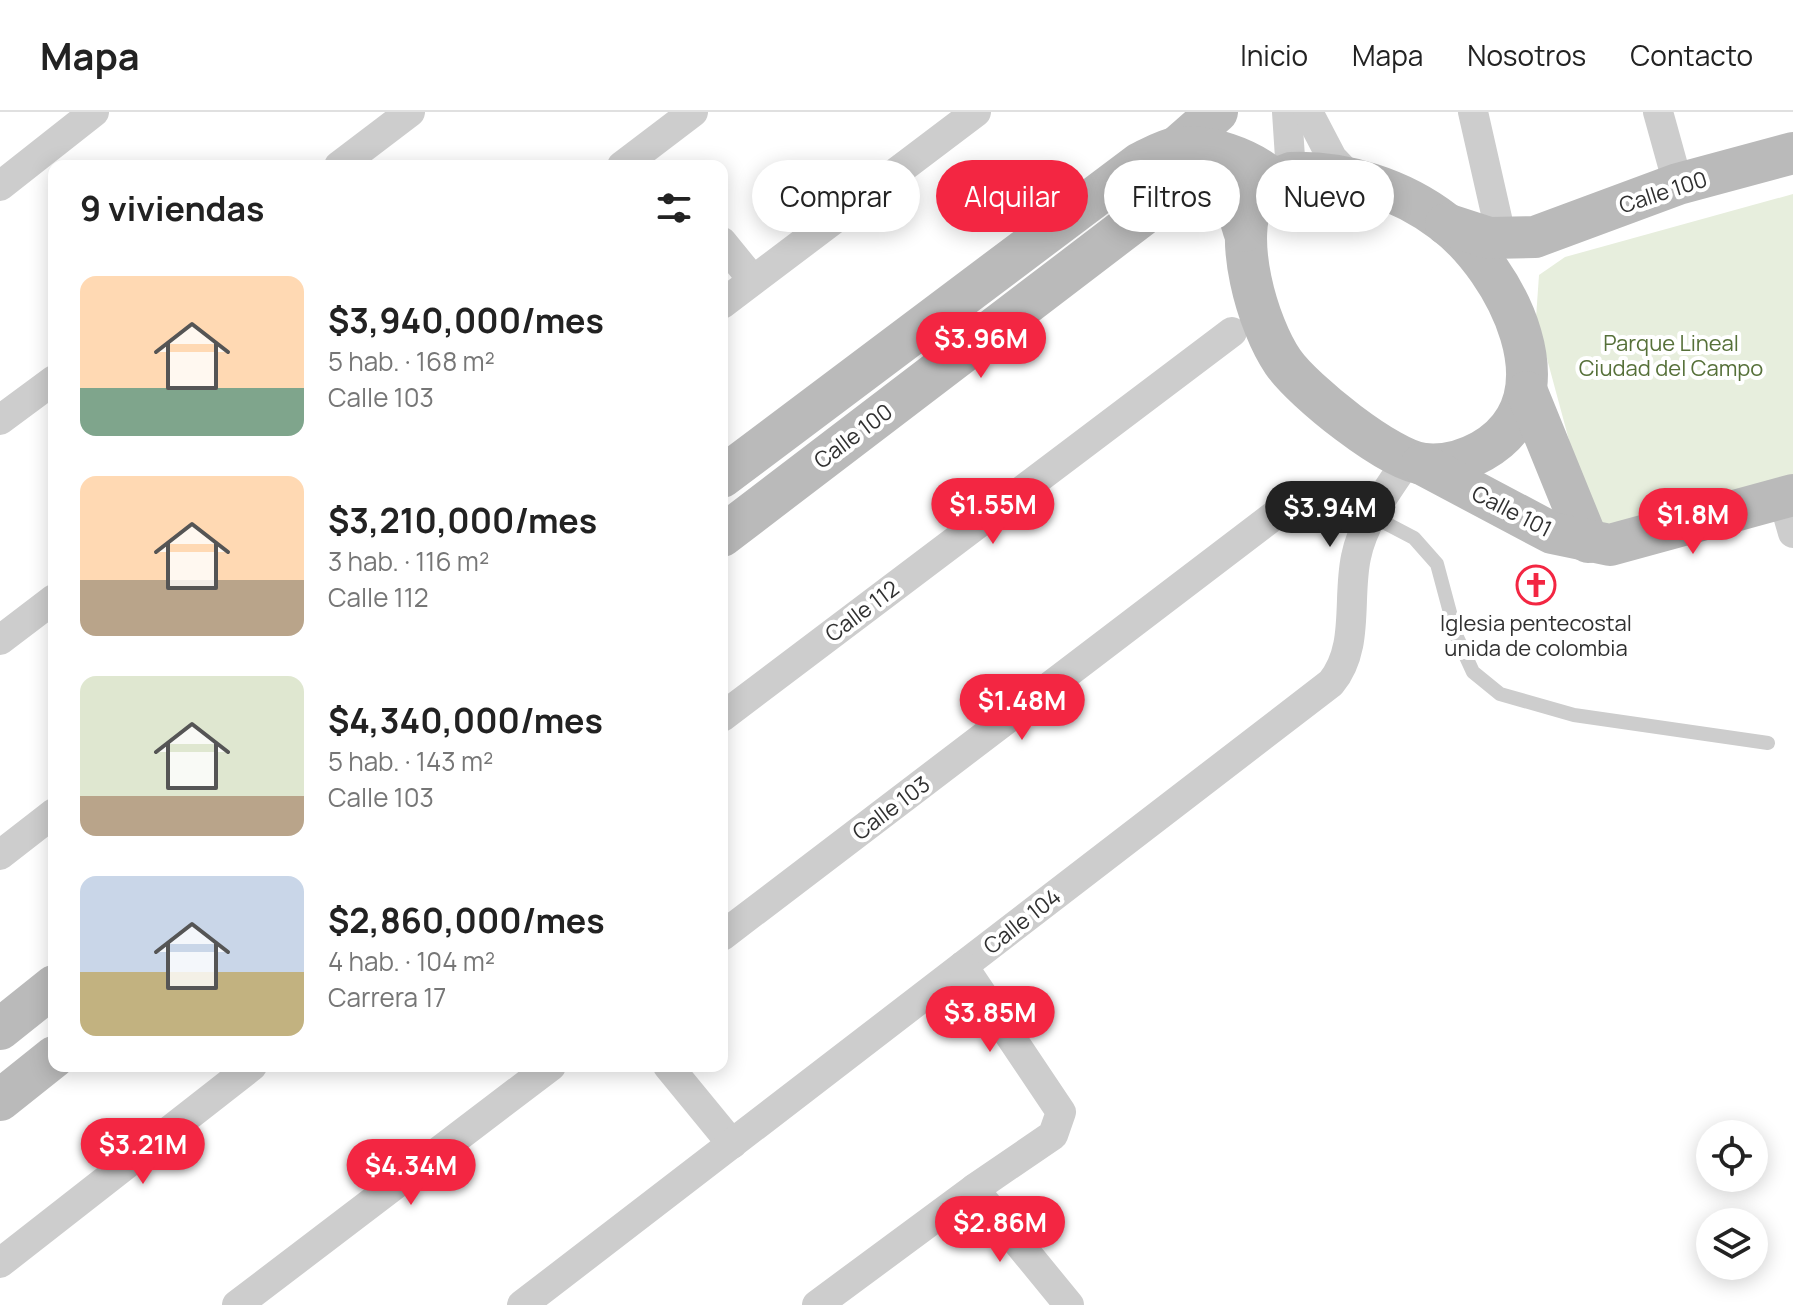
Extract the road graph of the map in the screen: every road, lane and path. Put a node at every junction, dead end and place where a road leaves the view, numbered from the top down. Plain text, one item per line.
1 (94, 112) edge
2 (410, 112) edge
3 (693, 112) edge
4 (976, 112) edge
5 (1217, 112) edge
6 (1287, 112) edge
7 (1308, 112) edge
8 (1473, 112) edge
9 (1658, 112) edge
10 (1176, 148) junction
11 (1793, 153) edge
12 (653, 157) edge
13 (347, 160) edge
14 (1283, 160) edge
15 (1334, 160) edge
16 (1256, 165) edge
17 (1678, 184) junction
18 (0, 186) edge
19 (1394, 195) edge
20 (1256, 196) edge
21 (1446, 223) junction
22 (1244, 231) junction
23 (1518, 238) junction
24 (728, 249) edge
25 (753, 280) junction
26 (728, 299) edge
27 (1519, 326) junction
28 (1232, 332) dead end
29 (48, 384) edge
30 (1527, 392) junction
31 (0, 419) edge
32 (1415, 461) junction
33 (728, 472) edge
34 (1288, 505) dead end
35 (1790, 509) edge
36 (1372, 516) junction
37 (728, 531) edge
38 (1588, 542) junction
39 (48, 604) edge
40 (0, 640) edge
41 (728, 712) edge
42 (1768, 743) dead end
43 (48, 818) edge
44 (0, 855) edge
45 (728, 931) edge
46 (963, 966) junction
47 (48, 991) edge
48 (0, 1029) edge
49 (48, 1062) edge
50 (244, 1072) edge
51 (539, 1072) edge
52 (673, 1072) edge
53 (0, 1100) edge
54 (732, 1144) junction
55 (974, 1189) junction
56 (0, 1263) edge
57 (237, 1305) edge
58 (522, 1305) edge
59 (817, 1305) edge
60 (1069, 1305) edge

1 - 18 street
2 - 13 street
3 - 12 street
4 - 25 street
5 - 10 street
6 - 14 street
7 - 15 street
8 - 23 street
9 - 17 street
10 - 16 street
10 - 33 street, Calle 100
11 - 17 street, Calle 100
17 - 23 street, Calle 100
19 - 21 street
20 - 22 street
21 - 23 street
21 - 27 street
22 - 32 street
22 - 37 street, Calle 100
23 - 27 street
24 - 25 street
25 - 26 street
27 - 30 street
28 - 41 street, Calle 112
29 - 31 street
30 - 32 street
30 - 38 street
32 - 36 street
32 - 38 street, Calle 101
34 - 45 street, Calle 103
35 - 38 street, Calle 101
36 - 42 lane
36 - 46 street, Calle 104
39 - 40 street
43 - 44 street
46 - 54 street, Calle 104
46 - 55 street
47 - 48 street
49 - 53 street
50 - 56 street
51 - 57 street
52 - 54 street
54 - 58 street, Calle 104
55 - 59 street
55 - 60 street

